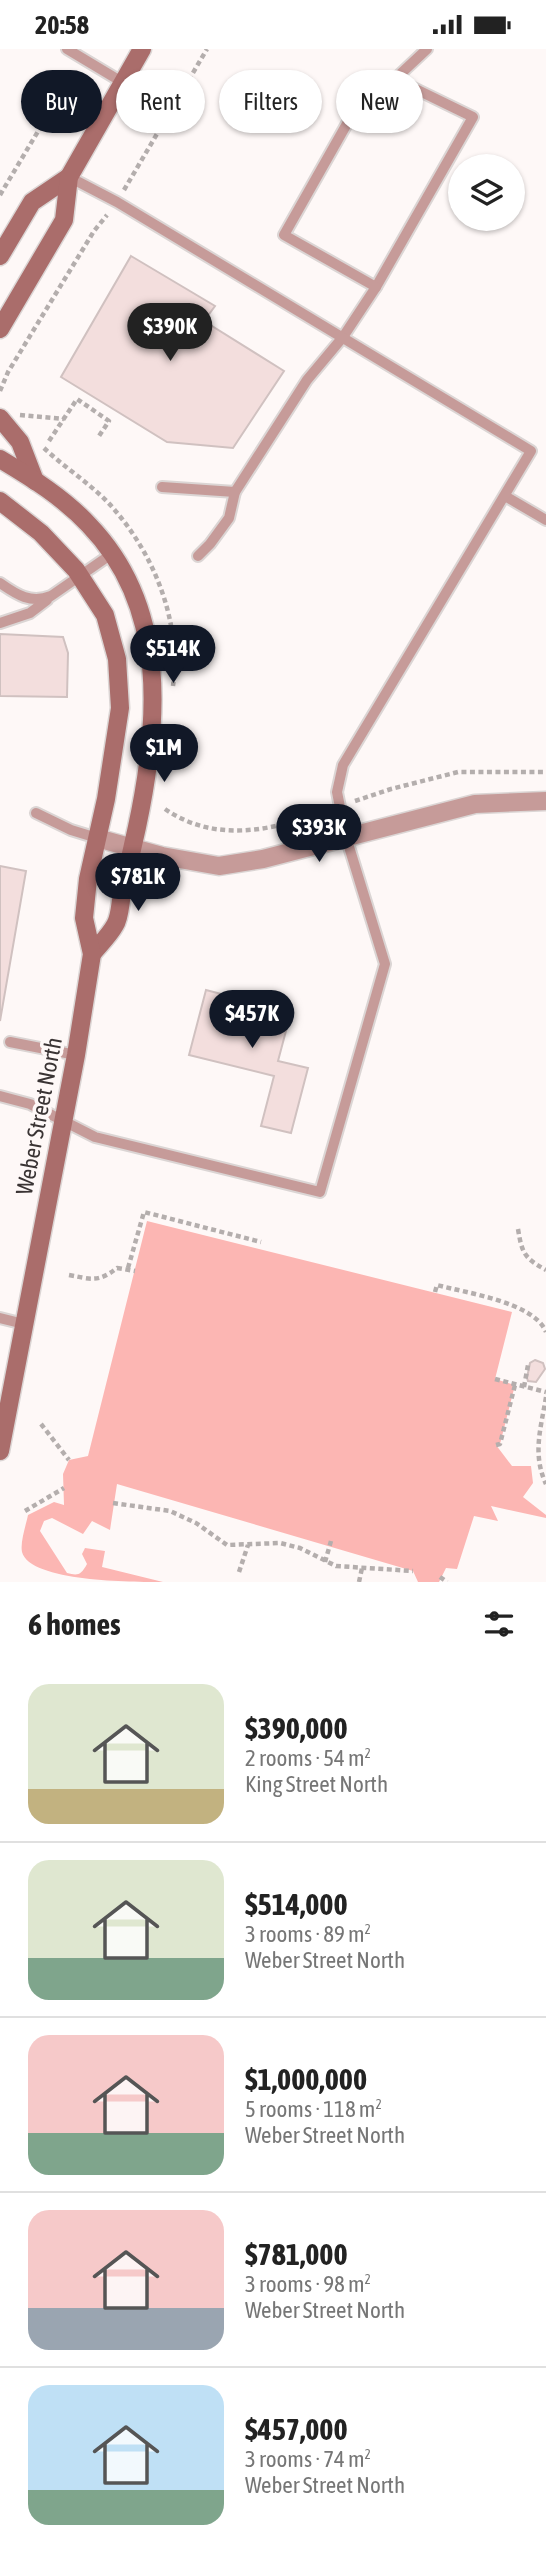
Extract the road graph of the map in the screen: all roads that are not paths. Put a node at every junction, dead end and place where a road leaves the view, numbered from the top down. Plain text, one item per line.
1 (67, 49) edge
2 (142, 49) edge
3 (427, 49) edge
4 (129, 70) edge
5 (405, 70) edge
6 (116, 78) edge
7 (423, 92) edge
8 (116, 93) edge
9 (342, 133) edge
10 (69, 177) junction
11 (0, 256) edge
12 (376, 287) junction
13 (0, 328) edge
14 (343, 337) junction
15 (0, 418) edge
16 (0, 459) edge
17 (35, 481) junction
18 (162, 487) dead end
19 (235, 492) junction
20 (505, 496) junction
21 (0, 501) edge
22 (546, 520) edge
23 (113, 553) junction
24 (198, 556) dead end
25 (80, 576) junction
26 (0, 583) edge
27 (51, 596) junction
28 (0, 623) edge
29 (546, 800) edge
30 (36, 813) dead end
31 (346, 837) junction
32 (97, 838) junction
33 (132, 848) junction
34 (92, 954) junction
35 (10, 1042) dead end
36 (76, 1055) junction
37 (0, 1096) edge
38 (64, 1121) junction
39 (0, 1318) edge
40 (24, 1324) junction
41 (6, 1388) edge
42 (0, 1451) edge

1 - 6 lane
2 - 4 main road
3 - 5 lane
7 - 12 lane
8 - 10 main road
9 - 12 lane
10 - 11 main road
10 - 13 main road
10 - 14 lane
12 - 14 lane
14 - 19 lane
14 - 20 lane
15 - 17 main road
16 - 17 main road, Weber Street North
17 - 23 main road, Weber Street North
18 - 19 lane
19 - 24 lane
20 - 22 lane
20 - 31 lane
21 - 25 main road, Weber Street North
23 - 25 lane
23 - 33 main road, Weber Street North
25 - 27 lane
25 - 32 main road, Weber Street North
26 - 27 lane
27 - 28 lane
29 - 31 street
30 - 32 lane
31 - 33 street
31 - 38 lane
32 - 33 street
32 - 34 main road, Weber Street North
33 - 34 main road, Weber Street North
34 - 36 main road, Weber Street North
35 - 36 lane
36 - 38 main road, Weber Street North
37 - 38 lane
38 - 40 main road, Weber Street North
39 - 40 lane
40 - 41 main road, Weber Street North
41 - 42 main road, Weber Street North

